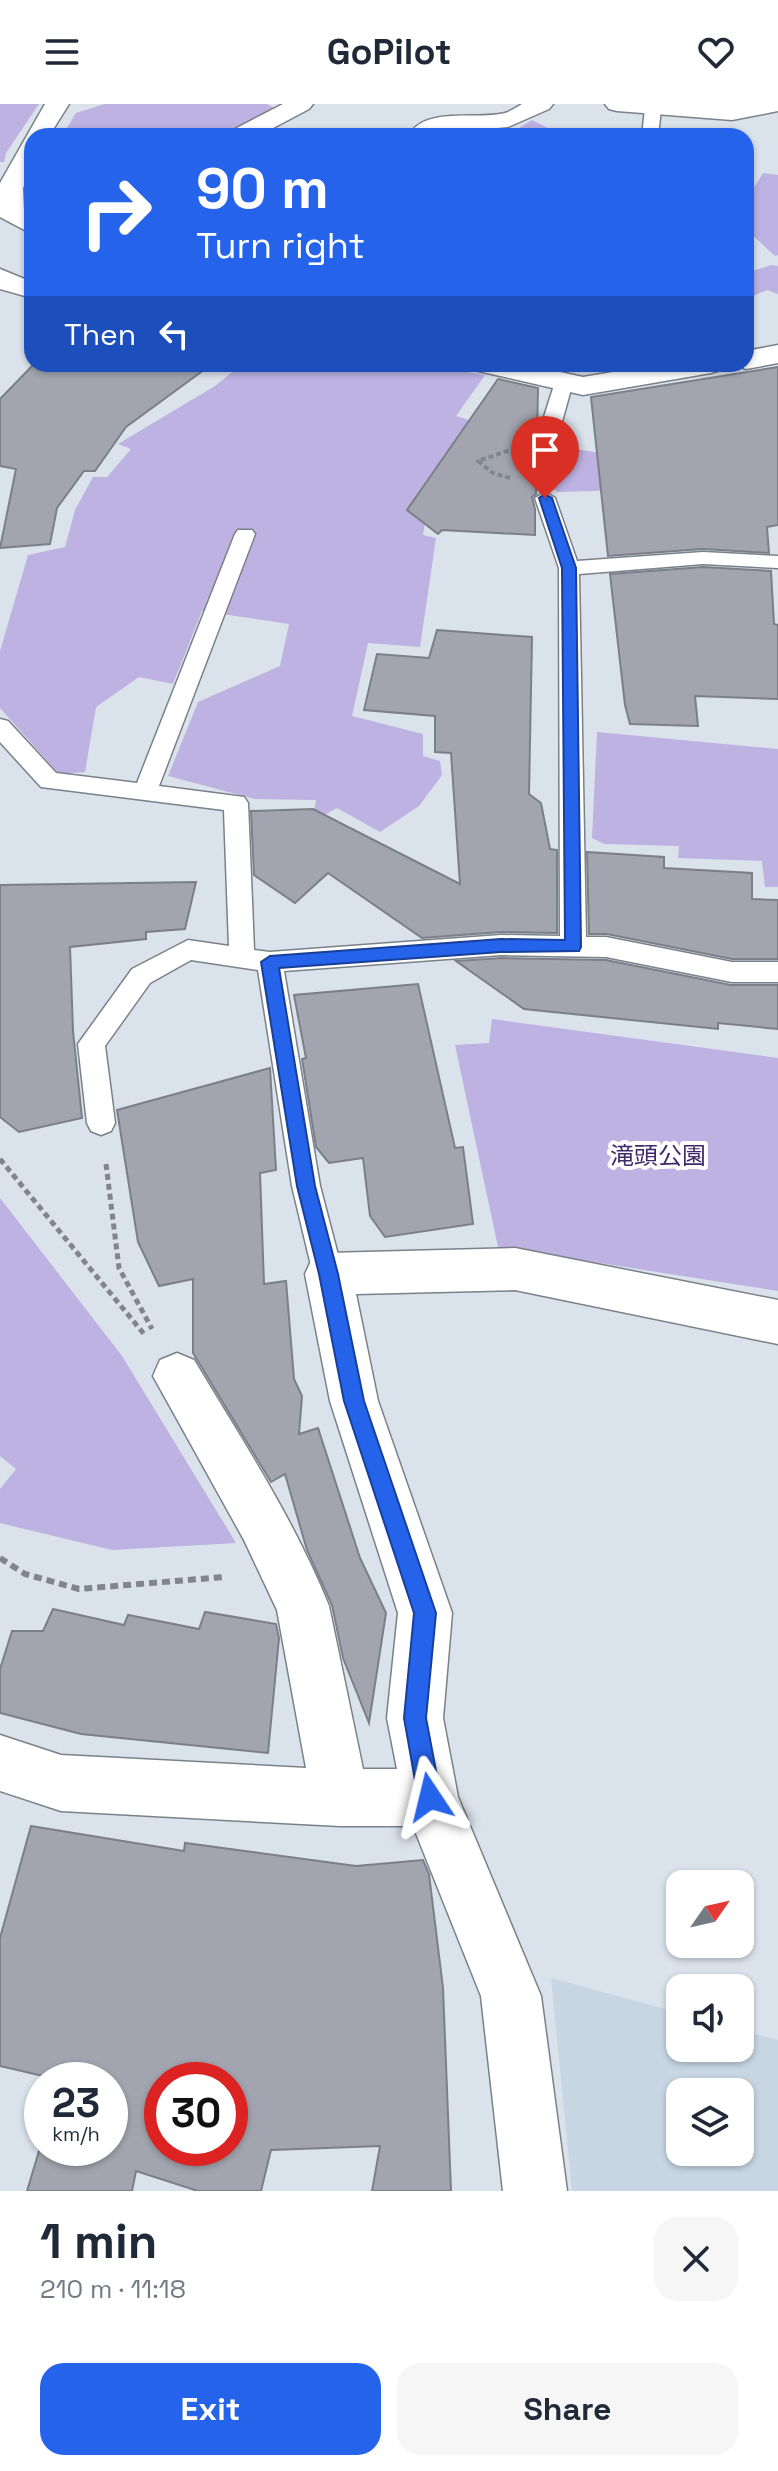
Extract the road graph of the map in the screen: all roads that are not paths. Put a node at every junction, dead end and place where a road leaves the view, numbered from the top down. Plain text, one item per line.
1 (57, 104) edge
2 (301, 104) edge
3 (541, 104) edge
4 (617, 104) edge
5 (778, 104) edge
6 (714, 108) edge
7 (653, 109) junction
8 (42, 128) edge
9 (255, 128) edge
10 (435, 128) edge
11 (651, 128) edge
12 (24, 161) edge
13 (24, 221) edge
14 (778, 354) edge
15 (754, 358) edge
16 (520, 372) edge
17 (664, 372) edge
18 (564, 382) junction
19 (548, 436) road end
20 (545, 498) road end
21 (245, 534) dead end
22 (778, 562) edge
23 (569, 568) junction
24 (0, 727) edge
25 (145, 792) junction
26 (573, 947) junction
27 (242, 958) junction
28 (270, 962) junction
29 (778, 972) edge
30 (101, 1123) road end
31 (328, 1274) junction
32 (778, 1322) edge
33 (177, 1376) road end
34 (0, 1763) edge
35 (430, 1797) junction
36 (340, 1798) junction
37 (535, 2191) edge

1 - 8 street
2 - 9 street
3 - 10 street
4 - 7 street
5 - 6 street
6 - 7 street
7 - 11 lane
12 - 13 street
14 - 15 street
16 - 18 street
17 - 18 street
18 - 19 lane
20 - 23 lane
21 - 25 lane
22 - 23 lane
23 - 26 lane
24 - 25 lane
25 - 27 lane
26 - 28 lane
26 - 29 lane
27 - 28 lane
27 - 30 lane
28 - 31 lane
31 - 32 street
31 - 35 street
33 - 36 street
34 - 36 street
35 - 36 street
35 - 37 street

